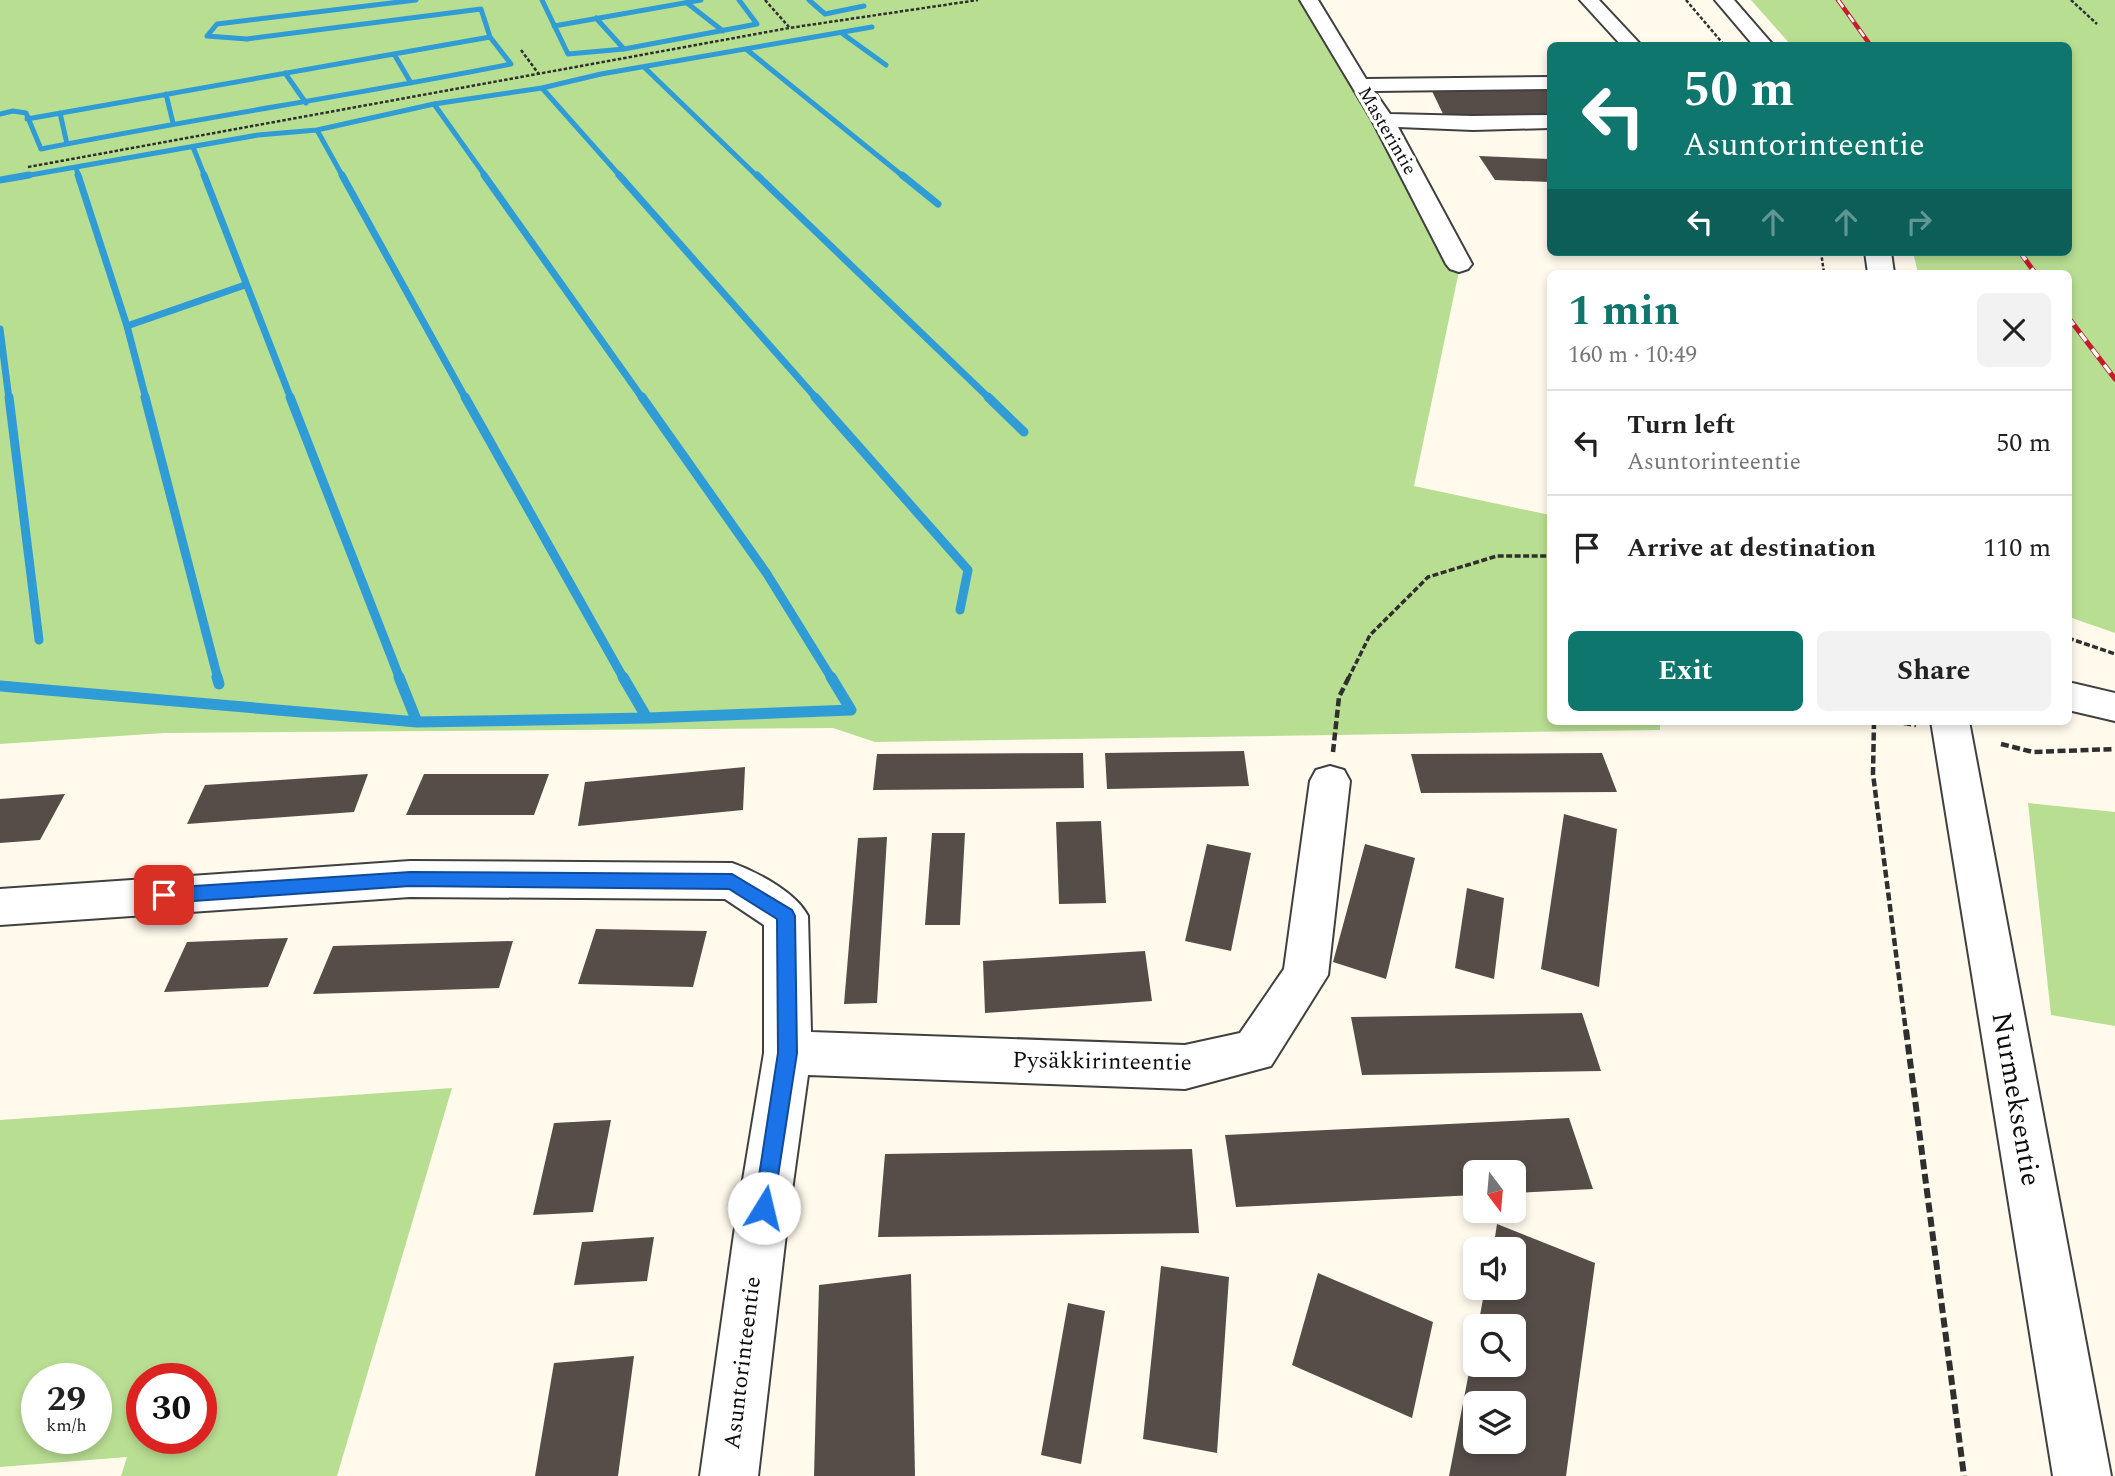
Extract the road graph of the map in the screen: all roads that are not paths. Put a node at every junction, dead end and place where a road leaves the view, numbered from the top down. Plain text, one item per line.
1 (1309, 0) edge
2 (1724, 0) edge
3 (1598, 1) edge
4 (1630, 42) edge
5 (1761, 42) edge
6 (1547, 83) edge
7 (1361, 85) junction
8 (1383, 120) junction
9 (1547, 121) edge
10 (1459, 264) dead end
11 (2072, 697) edge
12 (2115, 707) edge
13 (1935, 725) edge
14 (1330, 781) road end
15 (0, 907) edge
16 (788, 1053) junction
17 (729, 1476) edge
18 (2082, 1476) edge

1 - 7 street, Masterintie
2 - 5 street
3 - 4 street
6 - 7 street
7 - 8 street, Masterintie
8 - 9 street
8 - 10 street, Masterintie
11 - 12 street
13 - 18 street, Nurmeksentie
14 - 16 street, Pysäkkirinteentie
15 - 16 street, Asuntorinteentie
16 - 17 street, Asuntorinteentie

